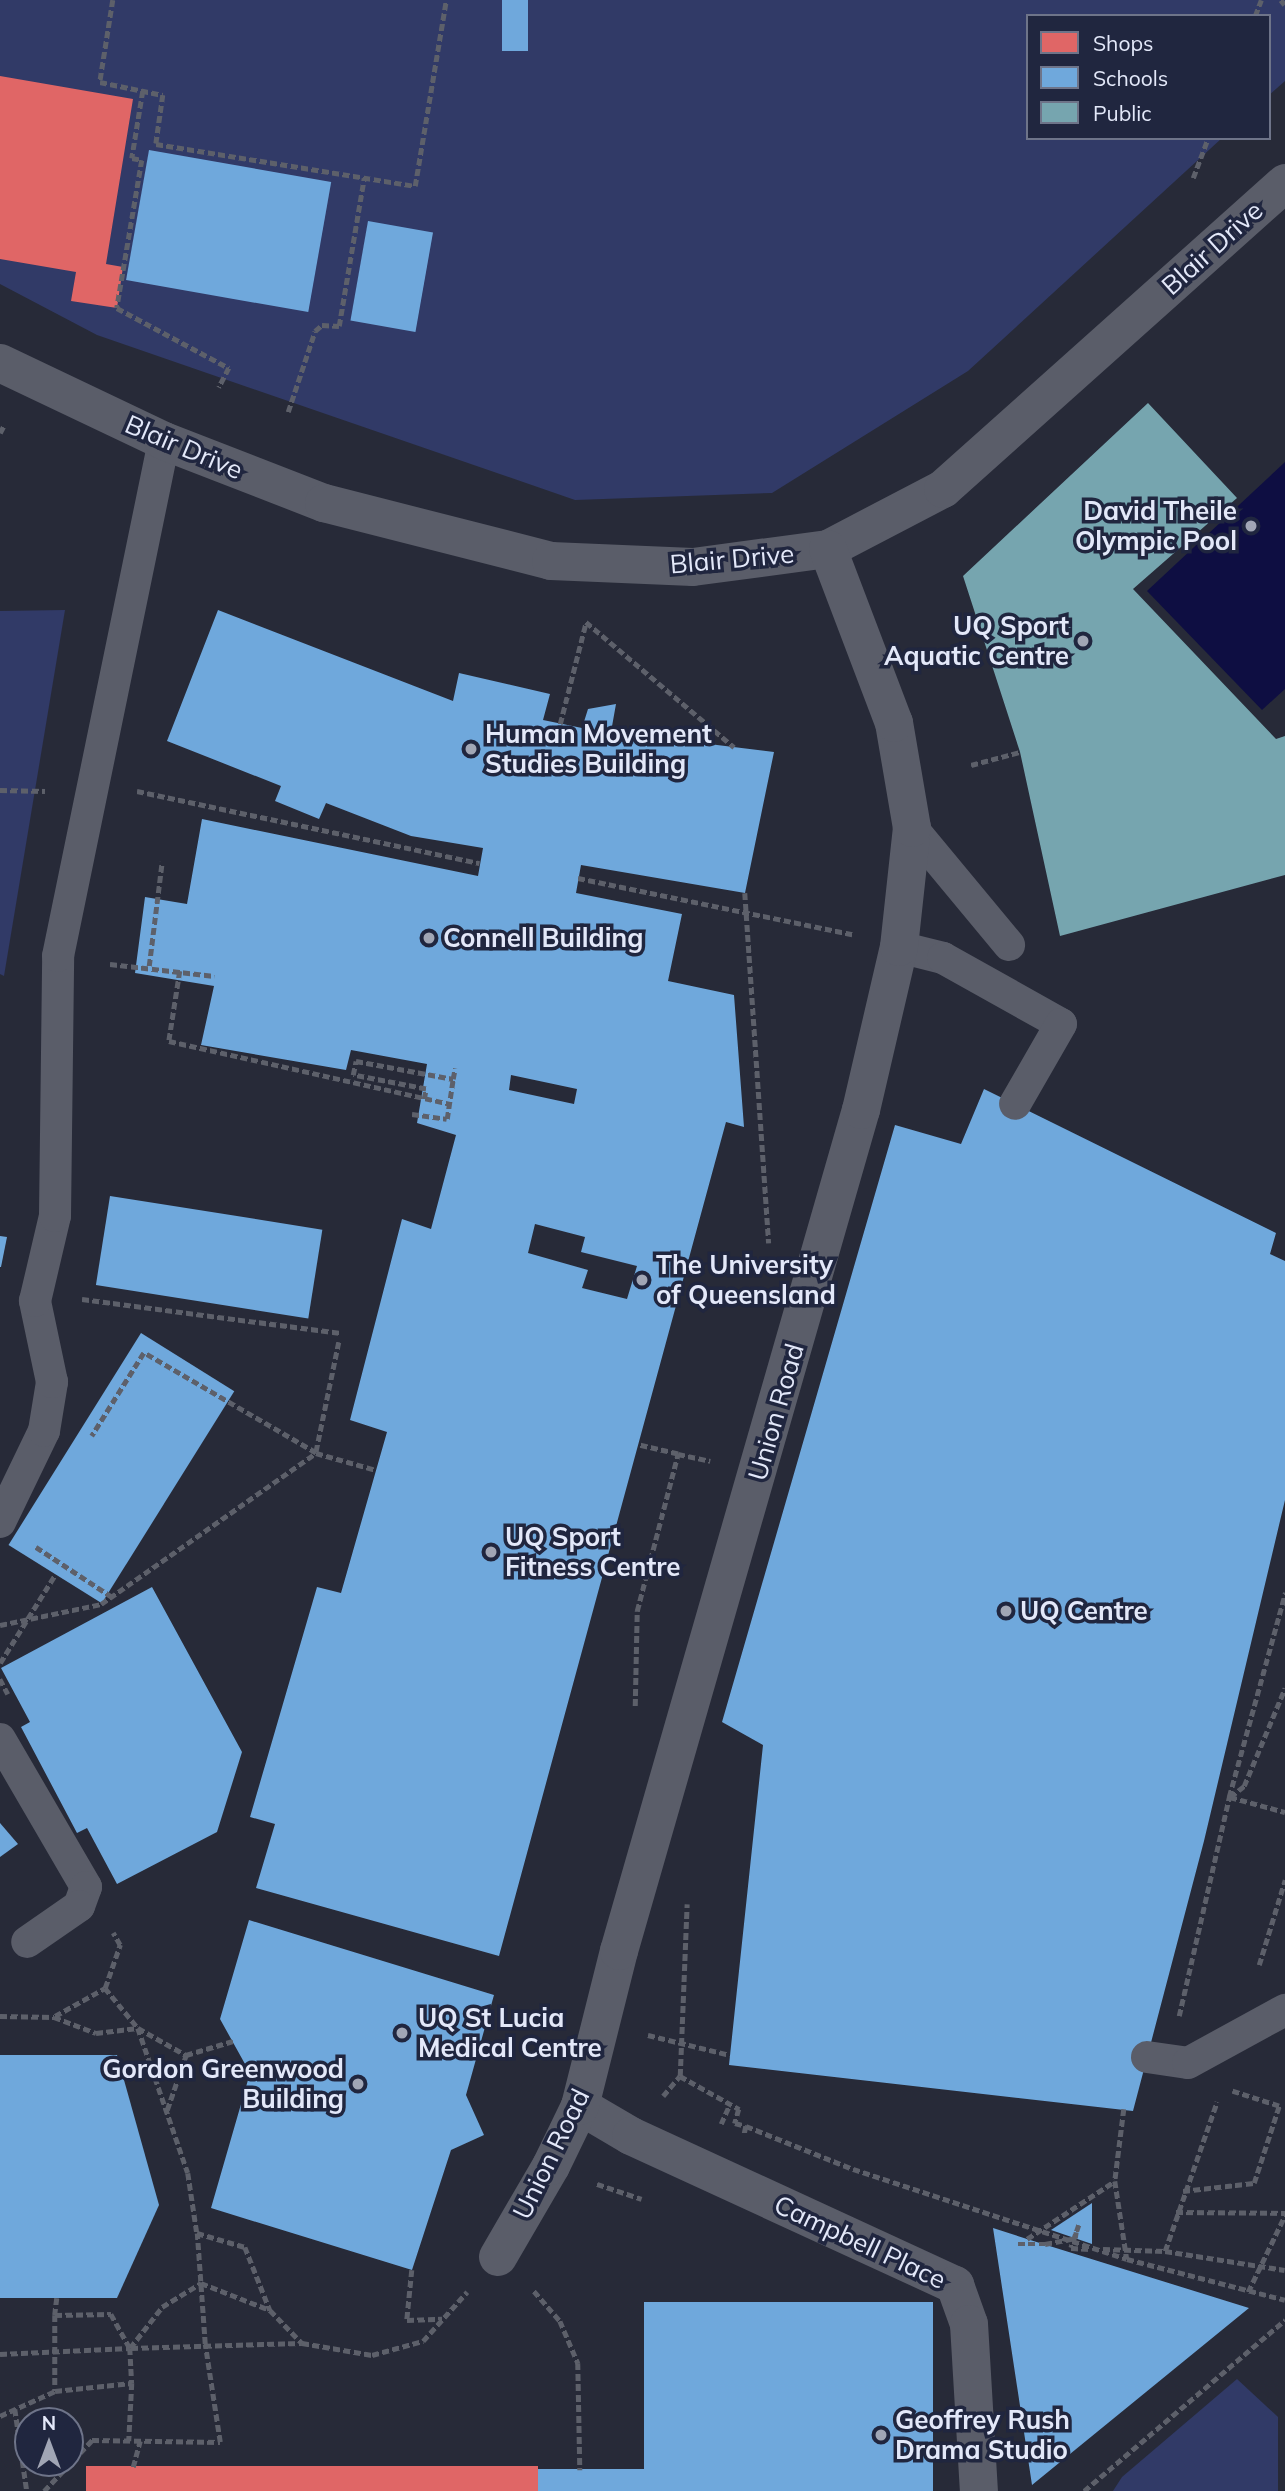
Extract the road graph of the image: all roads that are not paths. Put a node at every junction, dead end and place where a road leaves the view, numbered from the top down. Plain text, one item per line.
1 (1285, 183) edge
2 (0, 363) edge
3 (164, 440) junction
4 (828, 549) junction
5 (912, 828) junction
6 (1009, 945) dead end
7 (899, 947) junction
8 (1015, 1104) dead end
9 (0, 1522) edge
10 (0, 1739) edge
11 (27, 1942) dead end
12 (1285, 2010) edge
13 (1147, 2057) dead end
14 (580, 2106) junction
15 (498, 2257) road end
16 (979, 2491) edge

1 - 4 street, Blair Drive
2 - 3 street, Blair Drive
3 - 4 street, Blair Drive
3 - 9 lane
4 - 5 street, Union Road
5 - 6 lane
5 - 7 street, Union Road
7 - 8 lane
7 - 14 street, Union Road
10 - 11 lane
12 - 13 lane
14 - 15 street, Union Road
14 - 16 street, Campbell Place

